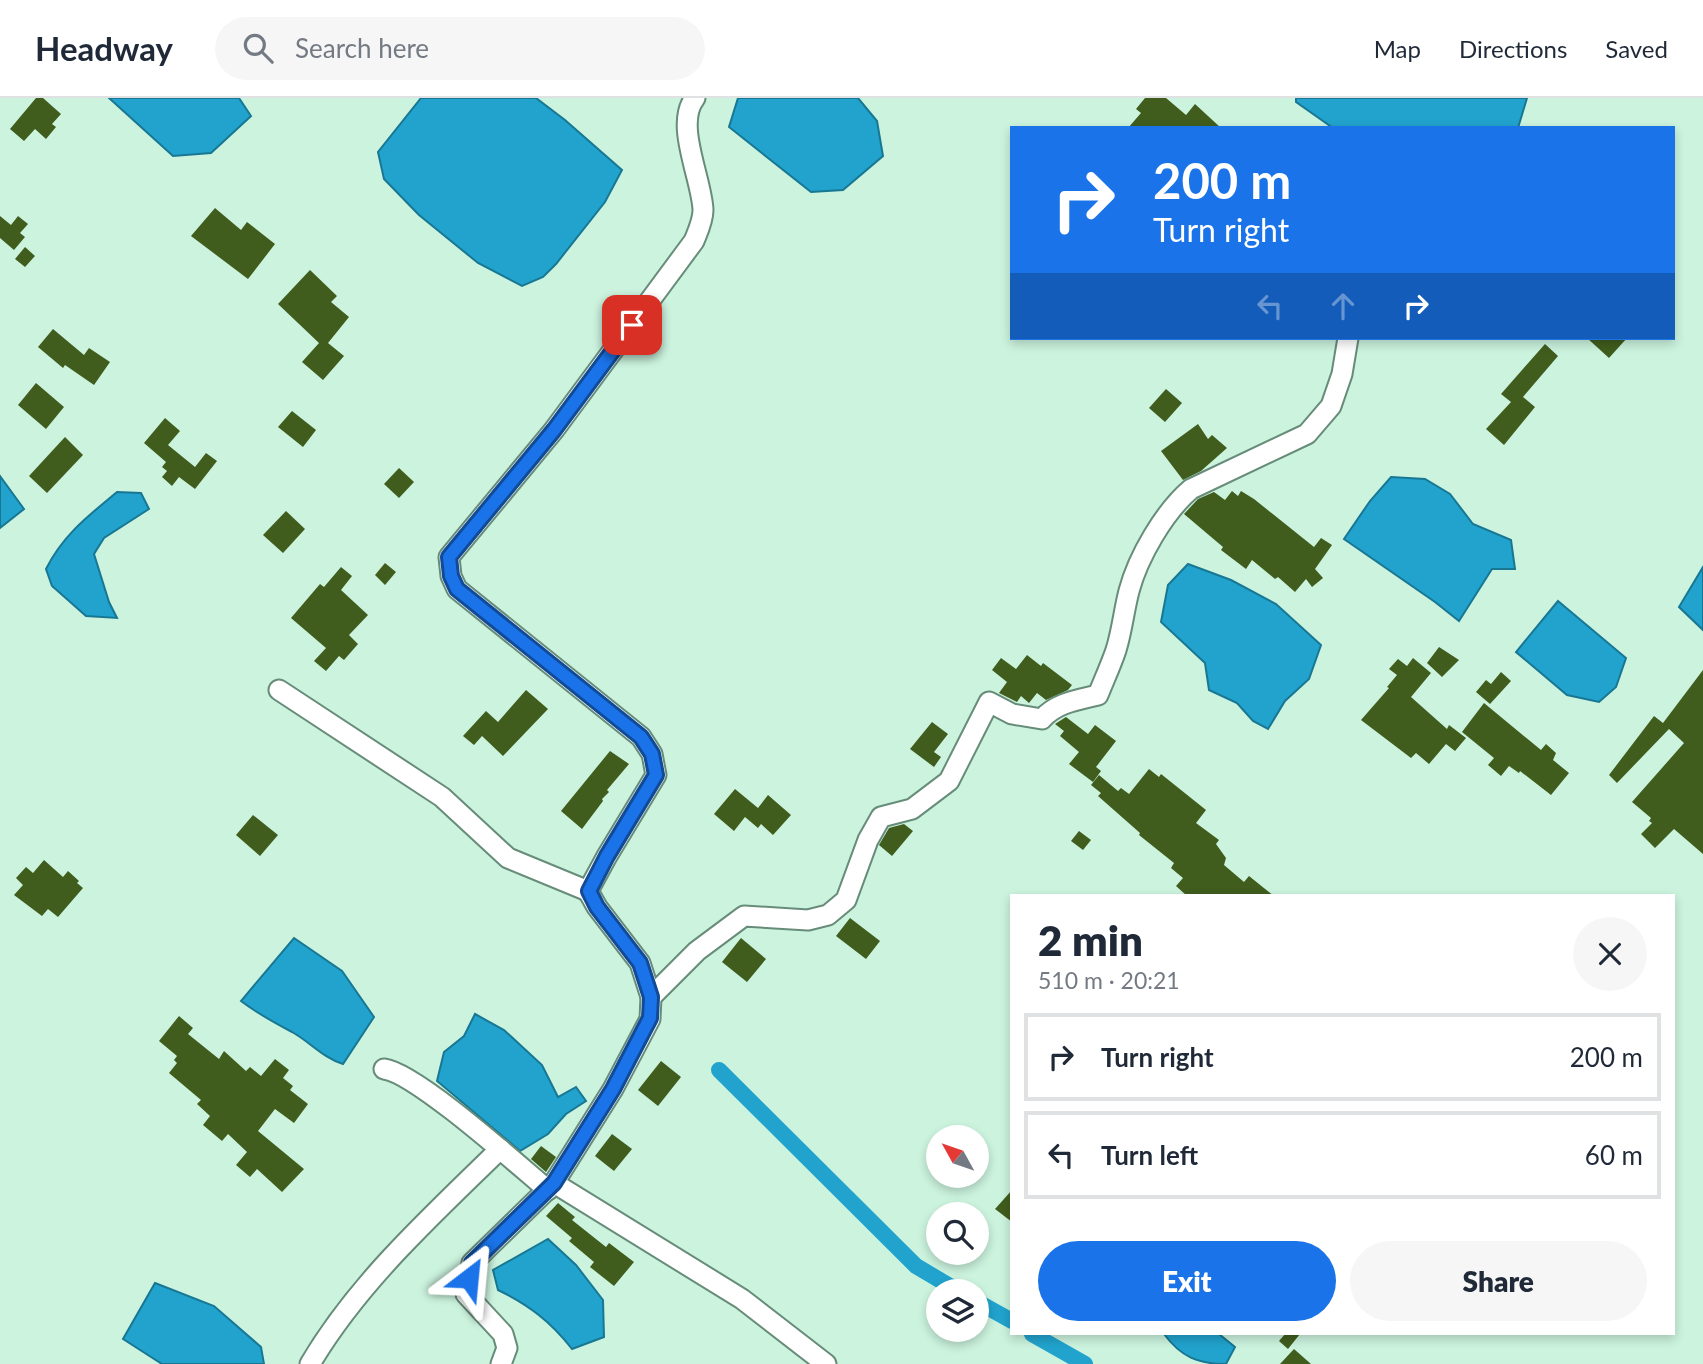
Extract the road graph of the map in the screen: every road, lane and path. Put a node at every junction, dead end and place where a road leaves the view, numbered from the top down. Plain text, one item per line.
1 (695, 98) edge
2 (1348, 340) edge
3 (279, 690) dead end
4 (589, 891) junction
5 (651, 997) junction
6 (384, 1069) dead end
7 (500, 1149) junction
8 (551, 1186) junction
9 (310, 1364) edge
10 (501, 1364) edge
11 (826, 1364) edge

1 - 4 street
2 - 5 street
3 - 4 street
4 - 5 street
5 - 8 street
6 - 7 street
7 - 8 street
7 - 9 street
8 - 10 street
8 - 11 street

